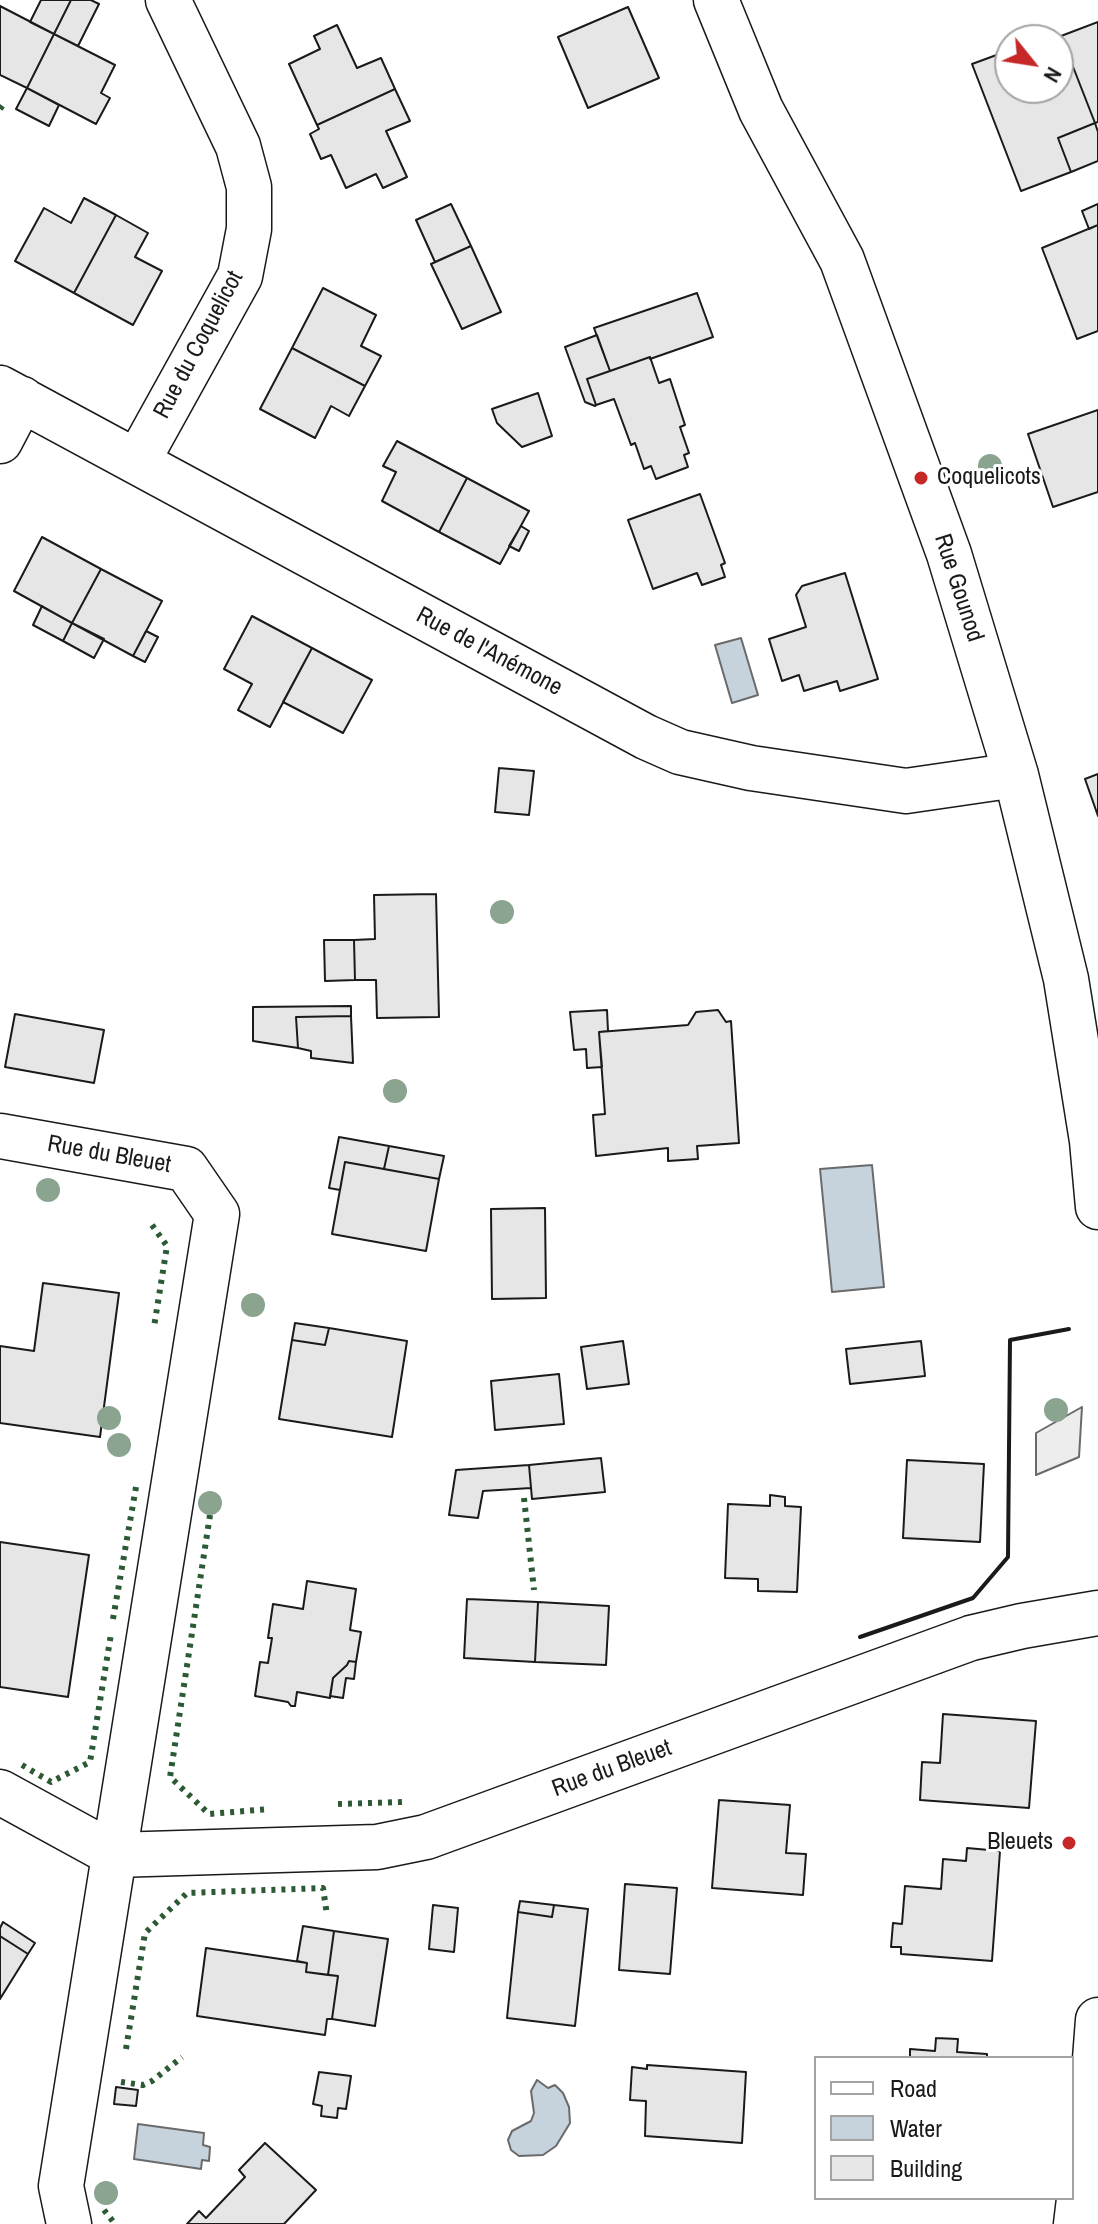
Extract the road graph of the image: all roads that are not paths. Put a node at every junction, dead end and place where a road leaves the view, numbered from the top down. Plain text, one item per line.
1 (168, 0) edge
2 (716, 0) edge
3 (11, 394) edge
4 (0, 441) edge
5 (137, 462) junction
6 (1016, 775) junction
7 (0, 1136) edge
8 (1098, 1207) edge
9 (1098, 1613) edge
10 (0, 1792) edge
11 (115, 1855) junction
12 (1098, 2020) edge
13 (69, 2224) edge
14 (1076, 2224) edge

1 - 5 street, Rue du Coquelicot
2 - 6 street, Rue Gounod
3 - 4 street
3 - 5 street, Rue de l'Anémone
5 - 6 street, Rue de l'Anémone
6 - 8 street, Rue Gounod
7 - 11 street, Rue du Bleuet
9 - 11 street, Rue du Bleuet
10 - 11 street
11 - 13 street, Rue du Bleuet
12 - 14 street

